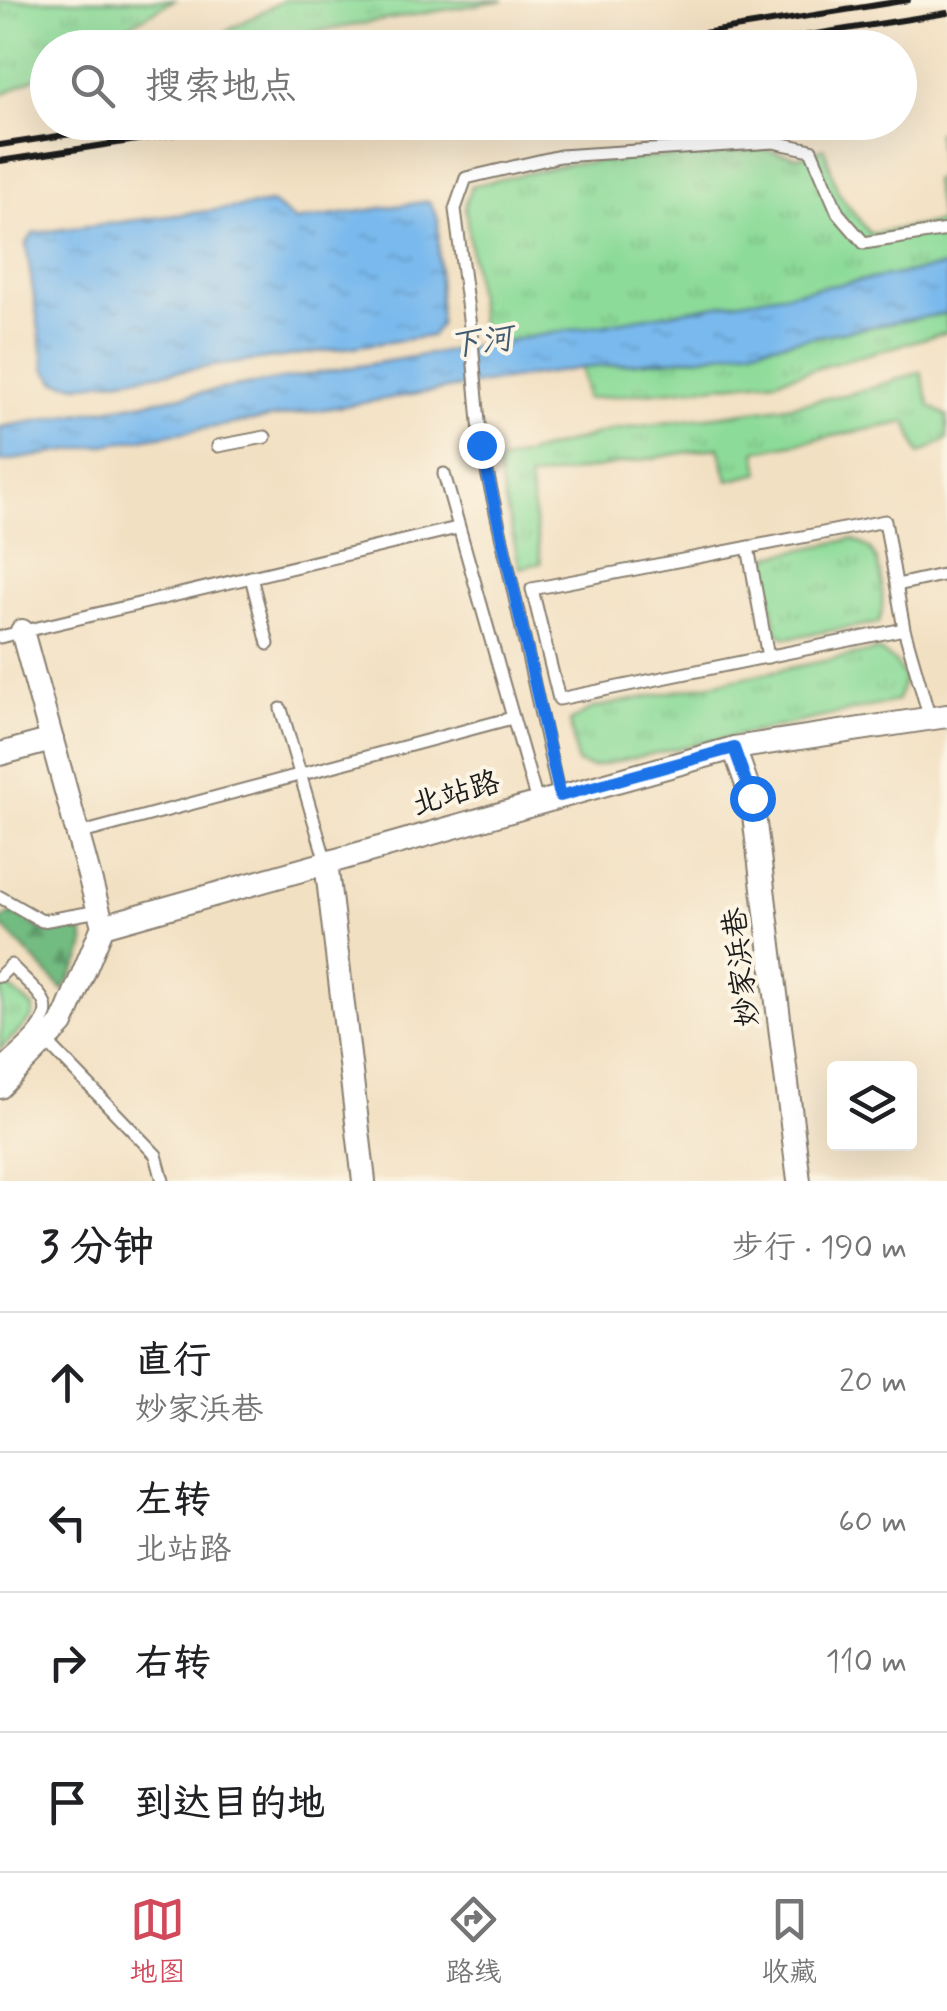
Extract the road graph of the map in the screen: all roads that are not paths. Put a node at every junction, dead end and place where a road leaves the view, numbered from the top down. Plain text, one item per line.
1 (947, 230) edge
2 (265, 438) dead end
3 (218, 446) dead end
4 (444, 474) dead end
5 (457, 528) junction
6 (748, 547) junction
7 (947, 574) edge
8 (250, 577) junction
9 (896, 584) junction
10 (904, 628) junction
11 (11, 634) edge
12 (268, 644) dead end
13 (768, 656) junction
14 (281, 710) dead end
15 (512, 718) junction
16 (939, 718) edge
17 (52, 740) junction
18 (734, 748) junction
19 (0, 754) edge
20 (299, 775) junction
21 (548, 799) junction
22 (78, 834) junction
23 (326, 862) junction
24 (0, 897) edge
25 (100, 918) junction
26 (0, 976) edge
27 (46, 1041) junction
28 (0, 1066) edge
29 (0, 1087) edge
30 (164, 1181) edge
31 (364, 1181) edge
32 (799, 1181) edge

1 - 21 lane
2 - 3 lane
4 - 5 lane
5 - 8 lane
5 - 15 lane
6 - 9 lane
6 - 13 lane
6 - 13 lane
7 - 9 lane
8 - 11 lane
8 - 12 lane
9 - 10 lane
10 - 13 lane
10 - 16 lane
11 - 17 street
14 - 20 lane
15 - 20 lane
15 - 21 lane
16 - 18 street, 北站路
17 - 19 street
17 - 22 street
18 - 21 street, 北站路
18 - 32 street, 妙家浜巷
20 - 22 lane
20 - 23 lane
21 - 23 street, 北站路
22 - 25 street
23 - 25 street, 北站路
23 - 31 street
24 - 25 lane
25 - 27 street
26 - 28 lane
27 - 29 street
27 - 30 lane

